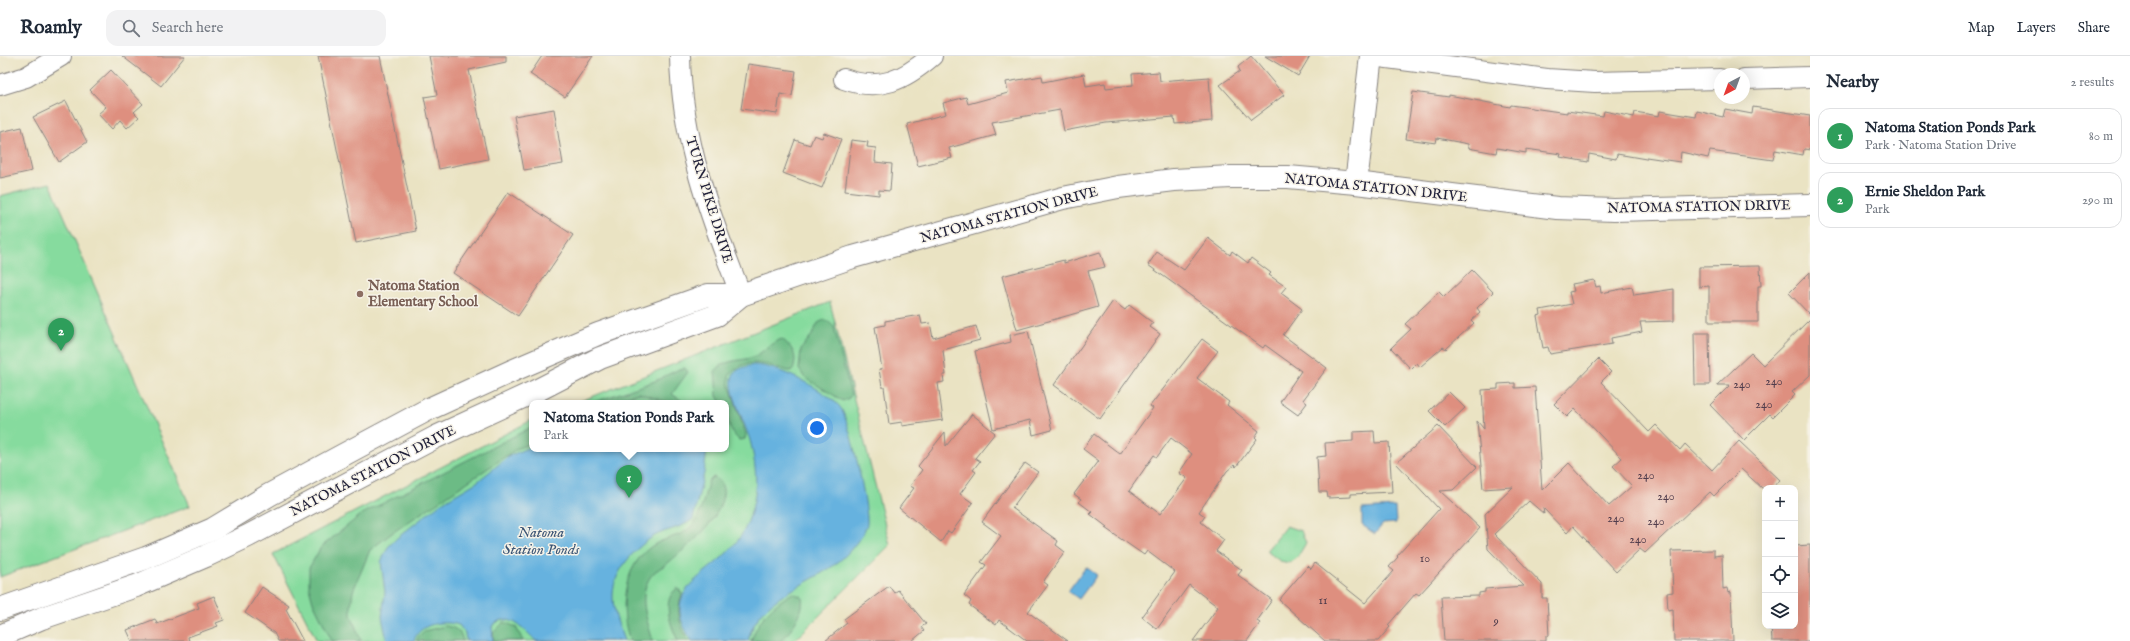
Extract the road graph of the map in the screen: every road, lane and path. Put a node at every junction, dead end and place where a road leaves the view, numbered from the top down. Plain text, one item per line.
1 (61, 56) edge
2 (680, 56) edge
3 (932, 56) edge
4 (1371, 56) edge
5 (1490, 64) edge
6 (1810, 77) edge
7 (844, 79) dead end
8 (1714, 79) edge
9 (1750, 79) edge
10 (0, 85) edge
11 (1356, 183) junction
12 (1810, 205) edge
13 (741, 295) junction
14 (0, 609) edge
15 (0, 636) edge

1 - 10 street
2 - 13 street, TURN PIKE DRIVE
3 - 7 street
4 - 5 street
4 - 11 street
5 - 8 street
6 - 9 street
11 - 12 street, NATOMA STATION DRIVE
11 - 13 street, NATOMA STATION DRIVE
13 - 14 street, NATOMA STATION DRIVE
13 - 15 street, NATOMA STATION DRIVE

